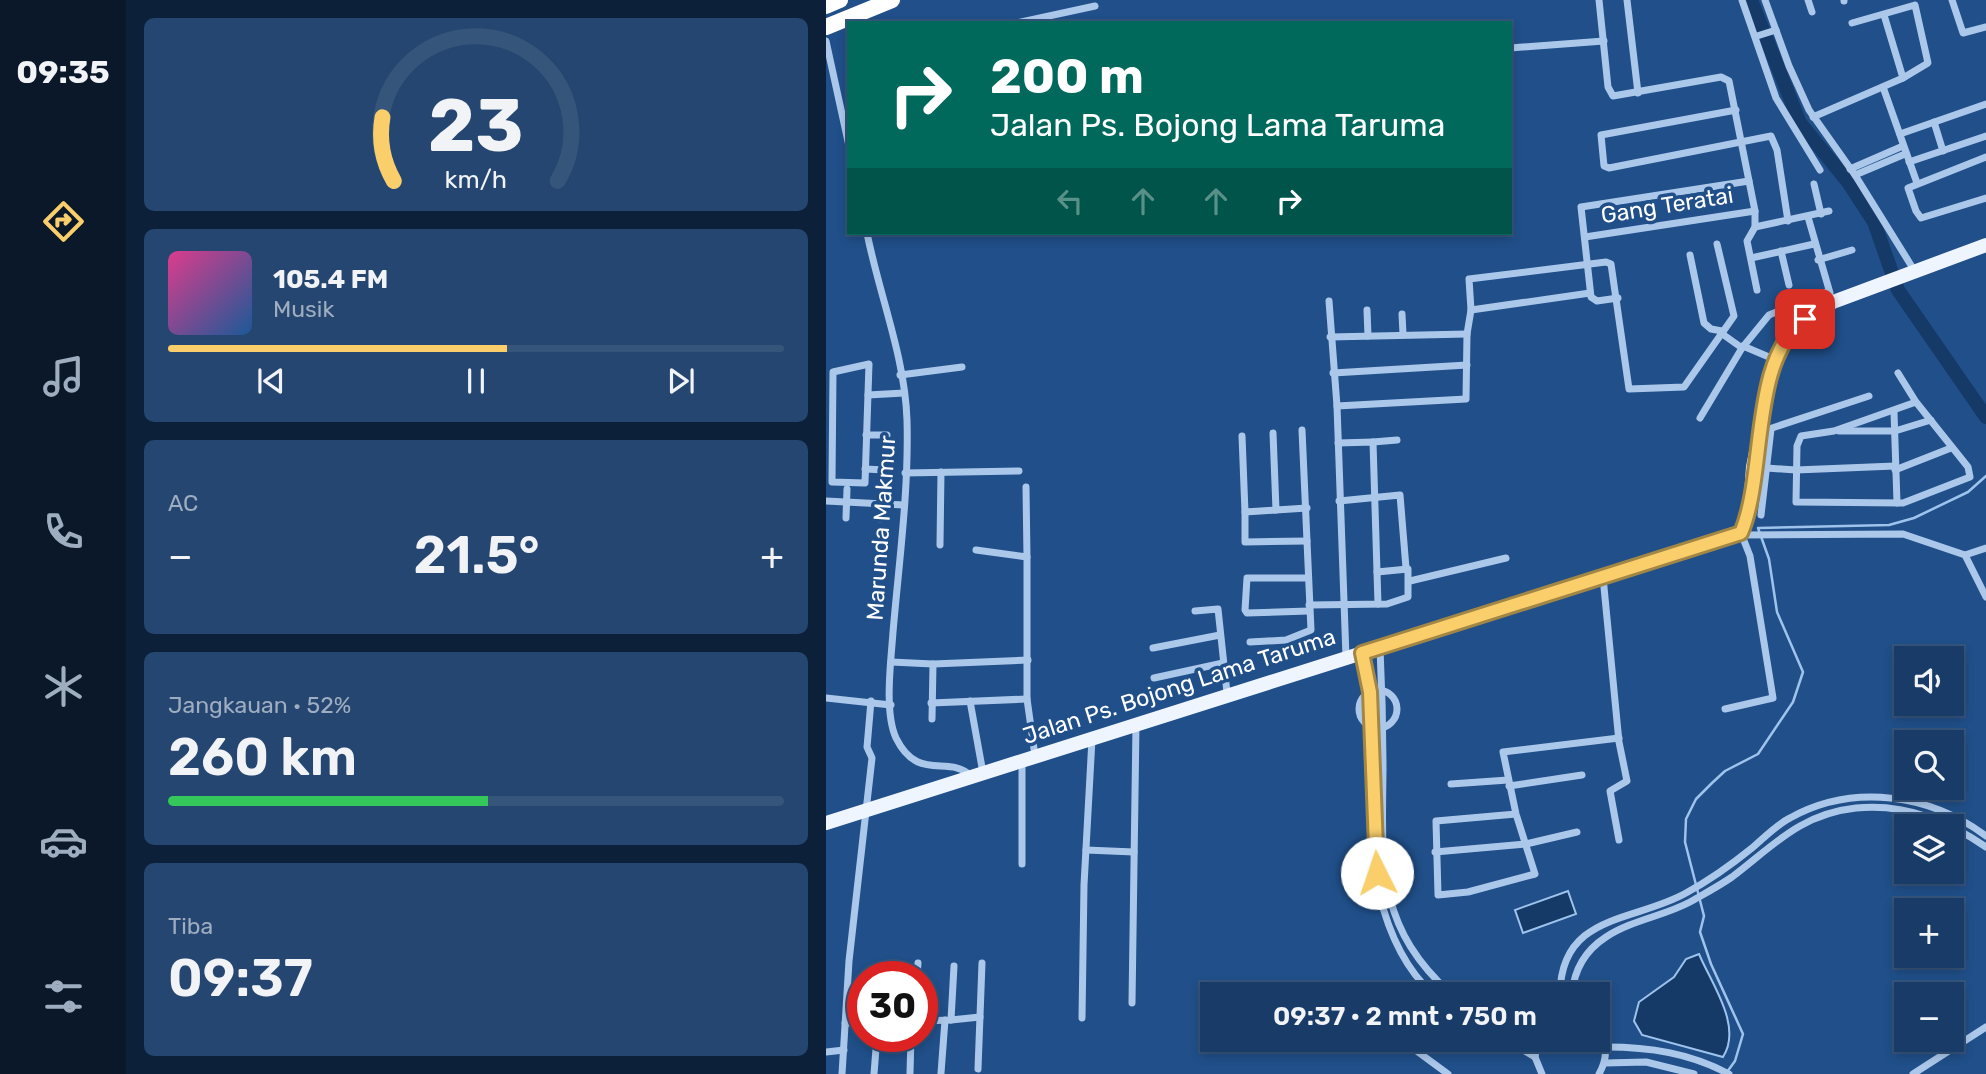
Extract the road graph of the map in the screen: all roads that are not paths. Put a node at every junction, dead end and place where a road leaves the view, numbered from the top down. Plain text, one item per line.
1 (840, 0) edge
2 (892, 0) edge
3 (1599, 0) edge
4 (1628, 0) edge
5 (1742, 0) edge
6 (1765, 0) edge
7 (1808, 0) edge
8 (1952, 0) edge
9 (826, 6) edge
10 (1095, 6) dead end
11 (1812, 12) dead end
12 (1884, 15) junction
13 (1025, 21) edge
14 (1852, 23) dead end
15 (826, 27) edge
16 (1986, 27) edge
17 (1773, 31) junction
18 (1758, 36) junction
19 (826, 41) edge
20 (1604, 41) junction
21 (1512, 48) edge
22 (1903, 78) junction
23 (1883, 87) junction
24 (1638, 93) junction
25 (847, 102) edge
26 (840, 104) junction
27 (1986, 104) edge
28 (1736, 110) junction
29 (1813, 117) junction
30 (1934, 122) junction
31 (1900, 134) junction
32 (1986, 136) edge
33 (847, 137) edge
34 (1743, 142) junction
35 (1943, 151) junction
36 (1906, 154) junction
37 (1986, 157) edge
38 (1820, 170) dead end
39 (1853, 172) junction
40 (1749, 181) junction
41 (1917, 183) junction
42 (1814, 184) dead end
43 (1986, 198) edge
44 (1755, 211) junction
45 (1808, 217) junction
46 (1788, 221) junction
47 (1755, 227) junction
48 (867, 235) edge
49 (1585, 237) junction
50 (1717, 244) dead end
51 (1814, 244) junction
52 (1986, 246) edge
53 (1852, 250) dead end
54 (1781, 251) junction
55 (1690, 255) dead end
56 (1751, 258) junction
57 (1818, 260) junction
58 (1588, 264) junction
59 (1912, 272) junction
60 (1789, 285) dead end
61 (1757, 290) dead end
62 (1590, 293) junction
63 (1831, 296) junction
64 (1618, 298) junction
65 (1329, 301) dead end
66 (1367, 310) dead end
67 (1471, 310) junction
68 (1402, 314) dead end
69 (1722, 332) junction
70 (1403, 334) junction
71 (1467, 334) junction
72 (1368, 336) junction
73 (1330, 337) junction
74 (1743, 347) junction
75 (1776, 360) junction
76 (1467, 365) junction
77 (962, 367) dead end
78 (1334, 373) junction
79 (1898, 373) dead end
80 (900, 374) junction
81 (904, 393) junction
82 (868, 395) junction
83 (1869, 396) dead end
84 (1916, 402) junction
85 (1337, 406) junction
86 (1894, 412) junction
87 (1700, 418) dead end
88 (1931, 420) junction
89 (1302, 430) dead end
90 (1766, 431) junction
91 (1835, 431) junction
92 (1895, 431) junction
93 (1273, 433) dead end
94 (866, 435) junction
95 (887, 435) dead end
96 (1242, 436) dead end
97 (1397, 440) dead end
98 (1373, 442) junction
99 (1338, 443) junction
100 (1951, 448) junction
101 (1759, 468) junction
102 (1895, 468) junction
103 (865, 469) junction
104 (885, 470) dead end
105 (1796, 470) junction
106 (1019, 471) dead end
107 (905, 472) junction
108 (941, 472) junction
109 (1027, 487) dead end
110 (847, 489) dead end
111 (882, 491) dead end
112 (1374, 498) junction
113 (827, 500) edge
114 (847, 501) junction
115 (1339, 501) junction
116 (1897, 503) junction
117 (881, 504) junction
118 (904, 505) junction
119 (1307, 508) junction
120 (1276, 510) junction
121 (1245, 512) junction
122 (1761, 515) dead end
123 (846, 518) dead end
124 (880, 519) dead end
125 (1751, 534) junction
126 (1307, 541) junction
127 (940, 545) dead end
128 (1986, 548) edge
129 (976, 550) dead end
130 (1965, 555) junction
131 (1027, 557) junction
132 (1506, 558) dead end
133 (1406, 568) junction
134 (1377, 572) junction
135 (1603, 577) junction
136 (1308, 578) junction
137 (1410, 581) junction
138 (1986, 597) edge
139 (1344, 603) junction
140 (1378, 604) junction
141 (1309, 608) junction
142 (1195, 611) dead end
143 (1220, 635) junction
144 (1250, 642) dead end
145 (1153, 648) dead end
146 (1380, 648) junction
147 (1362, 653) junction
148 (1346, 657) junction
149 (1028, 660) junction
150 (891, 662) junction
151 (1223, 663) junction
152 (933, 664) junction
153 (1154, 678) dead end
154 (1382, 690) junction
155 (1370, 692) junction
156 (1227, 694) junction
157 (826, 698) edge
158 (1027, 699) junction
159 (871, 701) junction
160 (970, 701) junction
161 (931, 703) junction
162 (891, 705) junction
163 (1725, 709) dead end
164 (932, 719) dead end
165 (1136, 725) junction
166 (1371, 727) junction
167 (1383, 728) junction
168 (1092, 738) junction
169 (1619, 738) junction
170 (1029, 758) junction
171 (977, 775) junction
172 (1582, 775) dead end
173 (1509, 783) junction
174 (1451, 784) dead end
175 (864, 811) junction
176 (1516, 814) junction
177 (826, 823) edge
178 (1577, 832) dead end
179 (1986, 836) edge
180 (1619, 840) dead end
181 (1526, 844) junction
182 (1986, 847) edge
183 (1086, 850) junction
184 (1134, 852) junction
185 (1435, 852) junction
186 (1022, 864) dead end
187 (982, 963) dead end
188 (954, 965) dead end
189 (1423, 982) edge
190 (1439, 982) edge
191 (1560, 982) edge
192 (1574, 982) edge
193 (1132, 1003) dead end
194 (980, 1017) junction
195 (1082, 1018) dead end
196 (938, 1020) edge
197 (948, 1020) junction
198 (845, 1023) joint
199 (1986, 1027) edge
200 (1610, 1047) edge
201 (844, 1050) junction
202 (826, 1052) edge
203 (876, 1052) edge
204 (911, 1052) edge
205 (1418, 1052) edge
206 (1527, 1052) edge
207 (1535, 1052) edge
208 (1606, 1052) edge
209 (1535, 1057) junction
210 (1605, 1063) junction
211 (978, 1069) dead end
212 (910, 1073) edge
213 (941, 1073) edge
214 (1444, 1073) edge
215 (842, 1074) edge
216 (874, 1074) edge
217 (1542, 1074) edge
218 (1599, 1074) edge
219 (1694, 1074) edge
220 (1729, 1074) edge
221 (1913, 1074) edge

1 - 9 highway
2 - 15 highway
3 - 20 street
4 - 24 street
5 - 18 street
6 - 17 street
7 - 11 street
8 - 16 street
10 - 13 street
12 - 14 street
12 - 22 street
12 - 22 street
17 - 18 street
17 - 29 street
18 - 38 street
19 - 26 street
20 - 21 street
20 - 24 street
22 - 23 street
23 - 29 street
23 - 31 street
24 - 28 street
25 - 26 street
26 - 33 street
27 - 30 street
28 - 34 street
28 - 34 street
29 - 39 street
30 - 31 street
30 - 35 street
31 - 36 street
32 - 35 street
34 - 40 street
34 - 46 street
35 - 36 street
36 - 39 street
36 - 41 street
37 - 41 street
39 - 59 street
40 - 44 street
40 - 49 street
41 - 43 street
42 - 45 street
44 - 47 street
44 - 49 street, Gang Teratai
45 - 46 street
45 - 51 street
46 - 47 street
47 - 56 street
48 - 80 street, Marunda Makmur
49 - 58 street
50 - 69 street
51 - 54 street
51 - 57 street
52 - 59 main road
53 - 57 street
54 - 56 street
54 - 60 street
55 - 69 street
56 - 61 street
57 - 63 street
58 - 62 street
58 - 64 street
58 - 67 street
59 - 63 main road
62 - 64 street
62 - 67 street
63 - 74 street
63 - 75 main road
64 - 69 street
65 - 73 street
66 - 72 street
67 - 71 street
68 - 70 street
69 - 74 street
70 - 71 street
70 - 72 street
71 - 76 street
72 - 73 street
73 - 78 street
74 - 75 street
74 - 87 street
75 - 90 main road
76 - 78 street
76 - 85 street
77 - 80 street
78 - 85 street
79 - 84 street
80 - 81 street, Marunda Makmur
81 - 82 street
81 - 107 street, Marunda Makmur
82 - 94 street
82 - 103 street
83 - 90 street
84 - 86 street
84 - 88 street
85 - 99 street
86 - 91 street
86 - 92 street
88 - 92 street
88 - 100 street
89 - 119 street
90 - 101 main road
91 - 92 street
91 - 105 street
92 - 102 street
93 - 120 street
94 - 95 street
94 - 103 street
96 - 121 street
97 - 98 street
98 - 99 street
98 - 112 street
99 - 115 street
100 - 102 street
100 - 116 street
101 - 105 street
101 - 122 street
101 - 125 main road
102 - 105 street
102 - 116 street
103 - 104 street
105 - 116 street
106 - 108 street
107 - 108 street
107 - 118 street, Marunda Makmur
108 - 127 street
109 - 131 street
110 - 114 street
111 - 117 street
112 - 115 street
112 - 133 street
112 - 134 street
113 - 114 street
114 - 117 street
114 - 123 street
115 - 139 street
117 - 118 street
117 - 124 street
118 - 150 street, Marunda Makmur
119 - 120 street
119 - 126 street
120 - 121 street
121 - 126 street
125 - 130 street
125 - 135 main road, Jalan Ps. Bojong Lama Taruma
125 - 163 street
126 - 136 street
128 - 130 street
129 - 131 street
130 - 138 street
131 - 149 street
132 - 137 street
133 - 134 street
133 - 137 street
134 - 140 street
135 - 146 main road, Jalan Ps. Bojong Lama Taruma
135 - 169 street
136 - 141 street
136 - 141 street
137 - 140 street
139 - 140 street
139 - 141 street
139 - 148 street
141 - 144 street
142 - 143 street
143 - 145 street
143 - 151 street
146 - 147 main road, Jalan Ps. Bojong Lama Taruma
146 - 154 street
147 - 148 main road, Jalan Ps. Bojong Lama Taruma
147 - 155 street
148 - 156 main road, Jalan Ps. Bojong Lama Taruma
149 - 152 street
149 - 158 street
150 - 152 street
150 - 162 street, Marunda Makmur
151 - 153 street
151 - 156 street
152 - 161 street
154 - 155 street
154 - 167 street
154 - 167 street
155 - 166 street
156 - 165 main road, Jalan Ps. Bojong Lama Taruma
157 - 159 street
158 - 160 street
158 - 170 street
159 - 162 street
159 - 175 street
160 - 161 street
160 - 171 street
161 - 164 street
162 - 171 street, Marunda Makmur
165 - 168 main road, Jalan Ps. Bojong Lama Taruma
165 - 184 street
166 - 167 street
166 - 189 street
167 - 190 street
168 - 170 main road, Jalan Ps. Bojong Lama Taruma
168 - 183 street
169 - 173 street
169 - 180 street
170 - 171 main road, Jalan Ps. Bojong Lama Taruma
170 - 186 street
171 - 175 main road, Jalan Ps. Bojong Lama Taruma
172 - 173 street
173 - 174 street
173 - 176 street
175 - 177 main road, Jalan Ps. Bojong Lama Taruma
175 - 198 street
176 - 181 street
176 - 185 street
178 - 181 street
179 - 191 street
181 - 185 street
181 - 185 street
182 - 192 street
183 - 184 street
183 - 195 street
184 - 193 street
187 - 194 street
188 - 197 street
194 - 197 street
194 - 211 street
196 - 197 street
197 - 213 street
198 - 201 street
199 - 221 street
200 - 220 street
201 - 202 street
201 - 215 street
203 - 216 street
204 - 212 street
205 - 214 street
206 - 209 street
207 - 209 street
208 - 210 street
209 - 217 street
210 - 218 street
210 - 219 street

